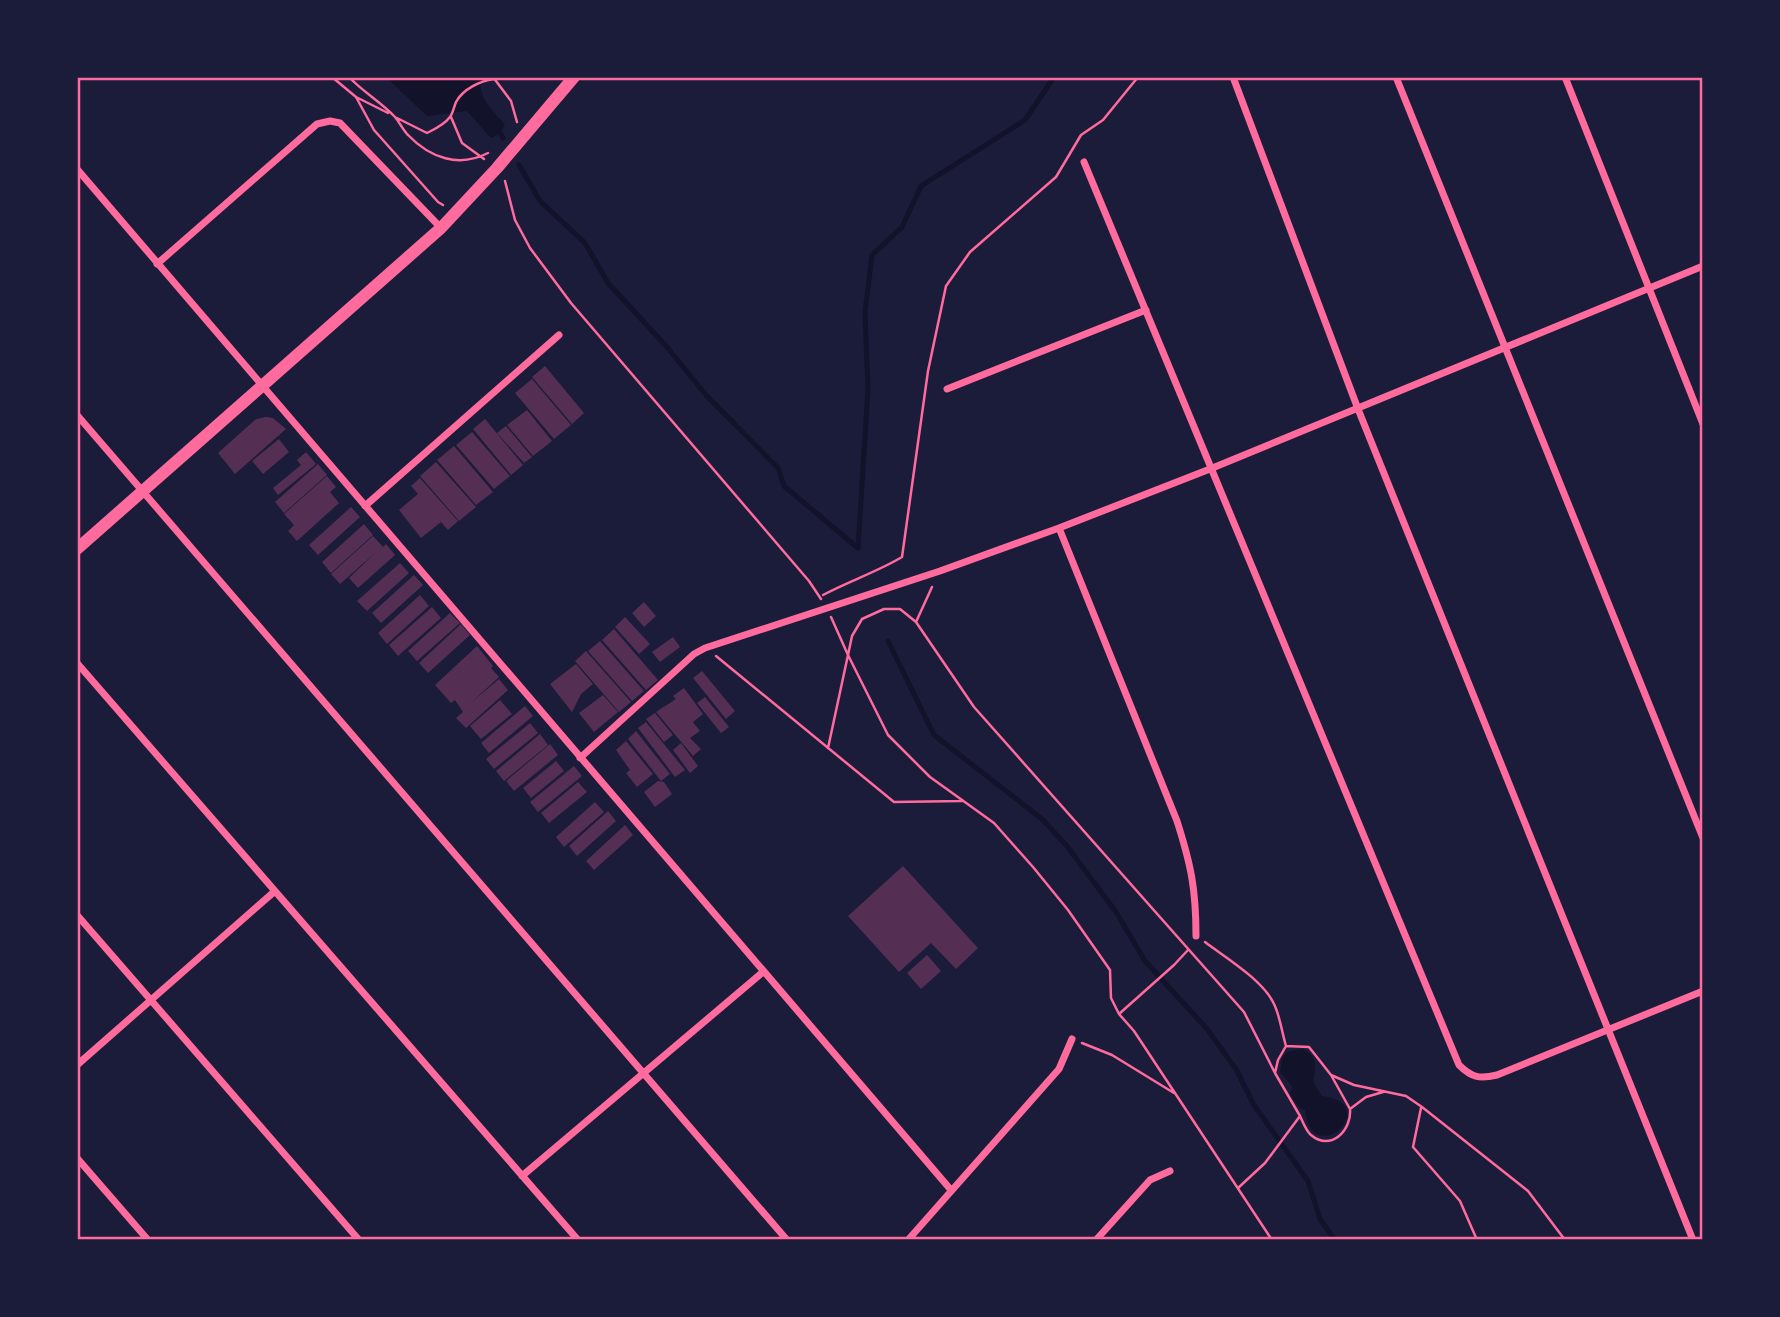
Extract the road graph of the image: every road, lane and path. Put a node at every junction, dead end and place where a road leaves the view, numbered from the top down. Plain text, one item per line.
1 (332, 77) edge
2 (349, 77) edge
3 (574, 77) edge
4 (1138, 77) edge
5 (1233, 77) edge
6 (1396, 77) edge
7 (1565, 77) edge
8 (493, 78) edge
9 (356, 97) junction
10 (395, 117) junction
11 (451, 117) junction
12 (524, 136) junction
13 (494, 151) dead end
14 (480, 158) junction
15 (1084, 162) dead end
16 (497, 168) junction
17 (77, 170) edge
18 (448, 205) dead end
19 (441, 228) junction
20 (158, 264) junction
21 (1703, 266) edge
22 (1649, 288) junction
23 (1146, 310) junction
24 (559, 335) dead end
25 (1505, 348) junction
26 (262, 386) junction
27 (947, 389) dead end
28 (1358, 409) junction
29 (77, 415) edge
30 (1703, 424) edge
31 (1210, 469) junction
32 (143, 492) junction
33 (365, 506) junction
34 (1059, 528) junction
35 (77, 550) edge
36 (940, 571) junction
37 (820, 597) junction
38 (827, 608) junction
39 (916, 622) junction
40 (705, 648) junction
41 (848, 656) junction
42 (77, 663) edge
43 (828, 748) junction
44 (580, 758) junction
45 (963, 801) junction
46 (1703, 838) edge
47 (275, 891) junction
48 (77, 915) edge
49 (1196, 936) joint
50 (1189, 948) junction
51 (763, 972) junction
52 (1703, 991) edge
53 (150, 1000) junction
54 (1118, 1014) junction
55 (1608, 1029) junction
56 (1072, 1039) joint
57 (1286, 1046) junction
58 (77, 1065) edge
59 (1275, 1073) junction
60 (644, 1074) junction
61 (1331, 1075) junction
62 (1386, 1091) junction
63 (1176, 1094) junction
64 (1422, 1107) junction
65 (1350, 1109) junction
66 (1299, 1117) junction
67 (77, 1158) edge
68 (1170, 1171) dead end
69 (522, 1176) junction
70 (1238, 1188) junction
71 (951, 1190) junction
72 (148, 1240) edge
73 (359, 1240) edge
74 (578, 1240) edge
75 (787, 1240) edge
76 (908, 1240) edge
77 (1096, 1240) edge
78 (1272, 1240) edge
79 (1478, 1240) edge
80 (1565, 1240) edge
81 (1693, 1240) edge

1 - 9 path
2 - 10 path
3 - 12 street
4 - 37 path
5 - 28 street
6 - 25 street
7 - 22 street
8 - 11 path
8 - 12 path
9 - 10 path
9 - 18 path
10 - 11 path
10 - 14 path
11 - 14 path
12 - 16 street
13 - 14 path
15 - 23 street
16 - 19 street
16 - 37 path
17 - 20 street
19 - 20 street
19 - 26 street
20 - 26 street
21 - 22 street
22 - 25 street
22 - 30 street
23 - 27 street
23 - 31 street
24 - 33 street
25 - 28 street
25 - 46 street
26 - 32 street
26 - 33 street
28 - 31 street
28 - 55 street
29 - 32 street
31 - 34 street
31 - 55 street
32 - 35 street
32 - 60 street
33 - 44 street
34 - 36 street
34 - 49 street
36 - 38 street
36 - 39 path
37 - 38 path
38 - 40 street
38 - 41 path
39 - 41 path
39 - 50 path
40 - 43 path
40 - 44 street
41 - 43 path
41 - 45 path
42 - 47 street
43 - 45 path
44 - 51 street
45 - 54 path
47 - 53 street
47 - 69 street
48 - 53 street
49 - 57 path
50 - 54 path
50 - 59 path
51 - 60 street
51 - 71 street
52 - 55 street
53 - 58 street
53 - 73 street
54 - 63 path
55 - 81 street
56 - 63 path
56 - 71 street
57 - 59 path
57 - 61 path
59 - 66 path
60 - 69 street
60 - 75 street
61 - 62 path
61 - 65 path
62 - 64 path
62 - 65 path
63 - 70 path
64 - 79 path
64 - 80 path
65 - 66 path
66 - 70 path
67 - 72 street
68 - 77 street
69 - 74 street
70 - 78 path
71 - 76 street

